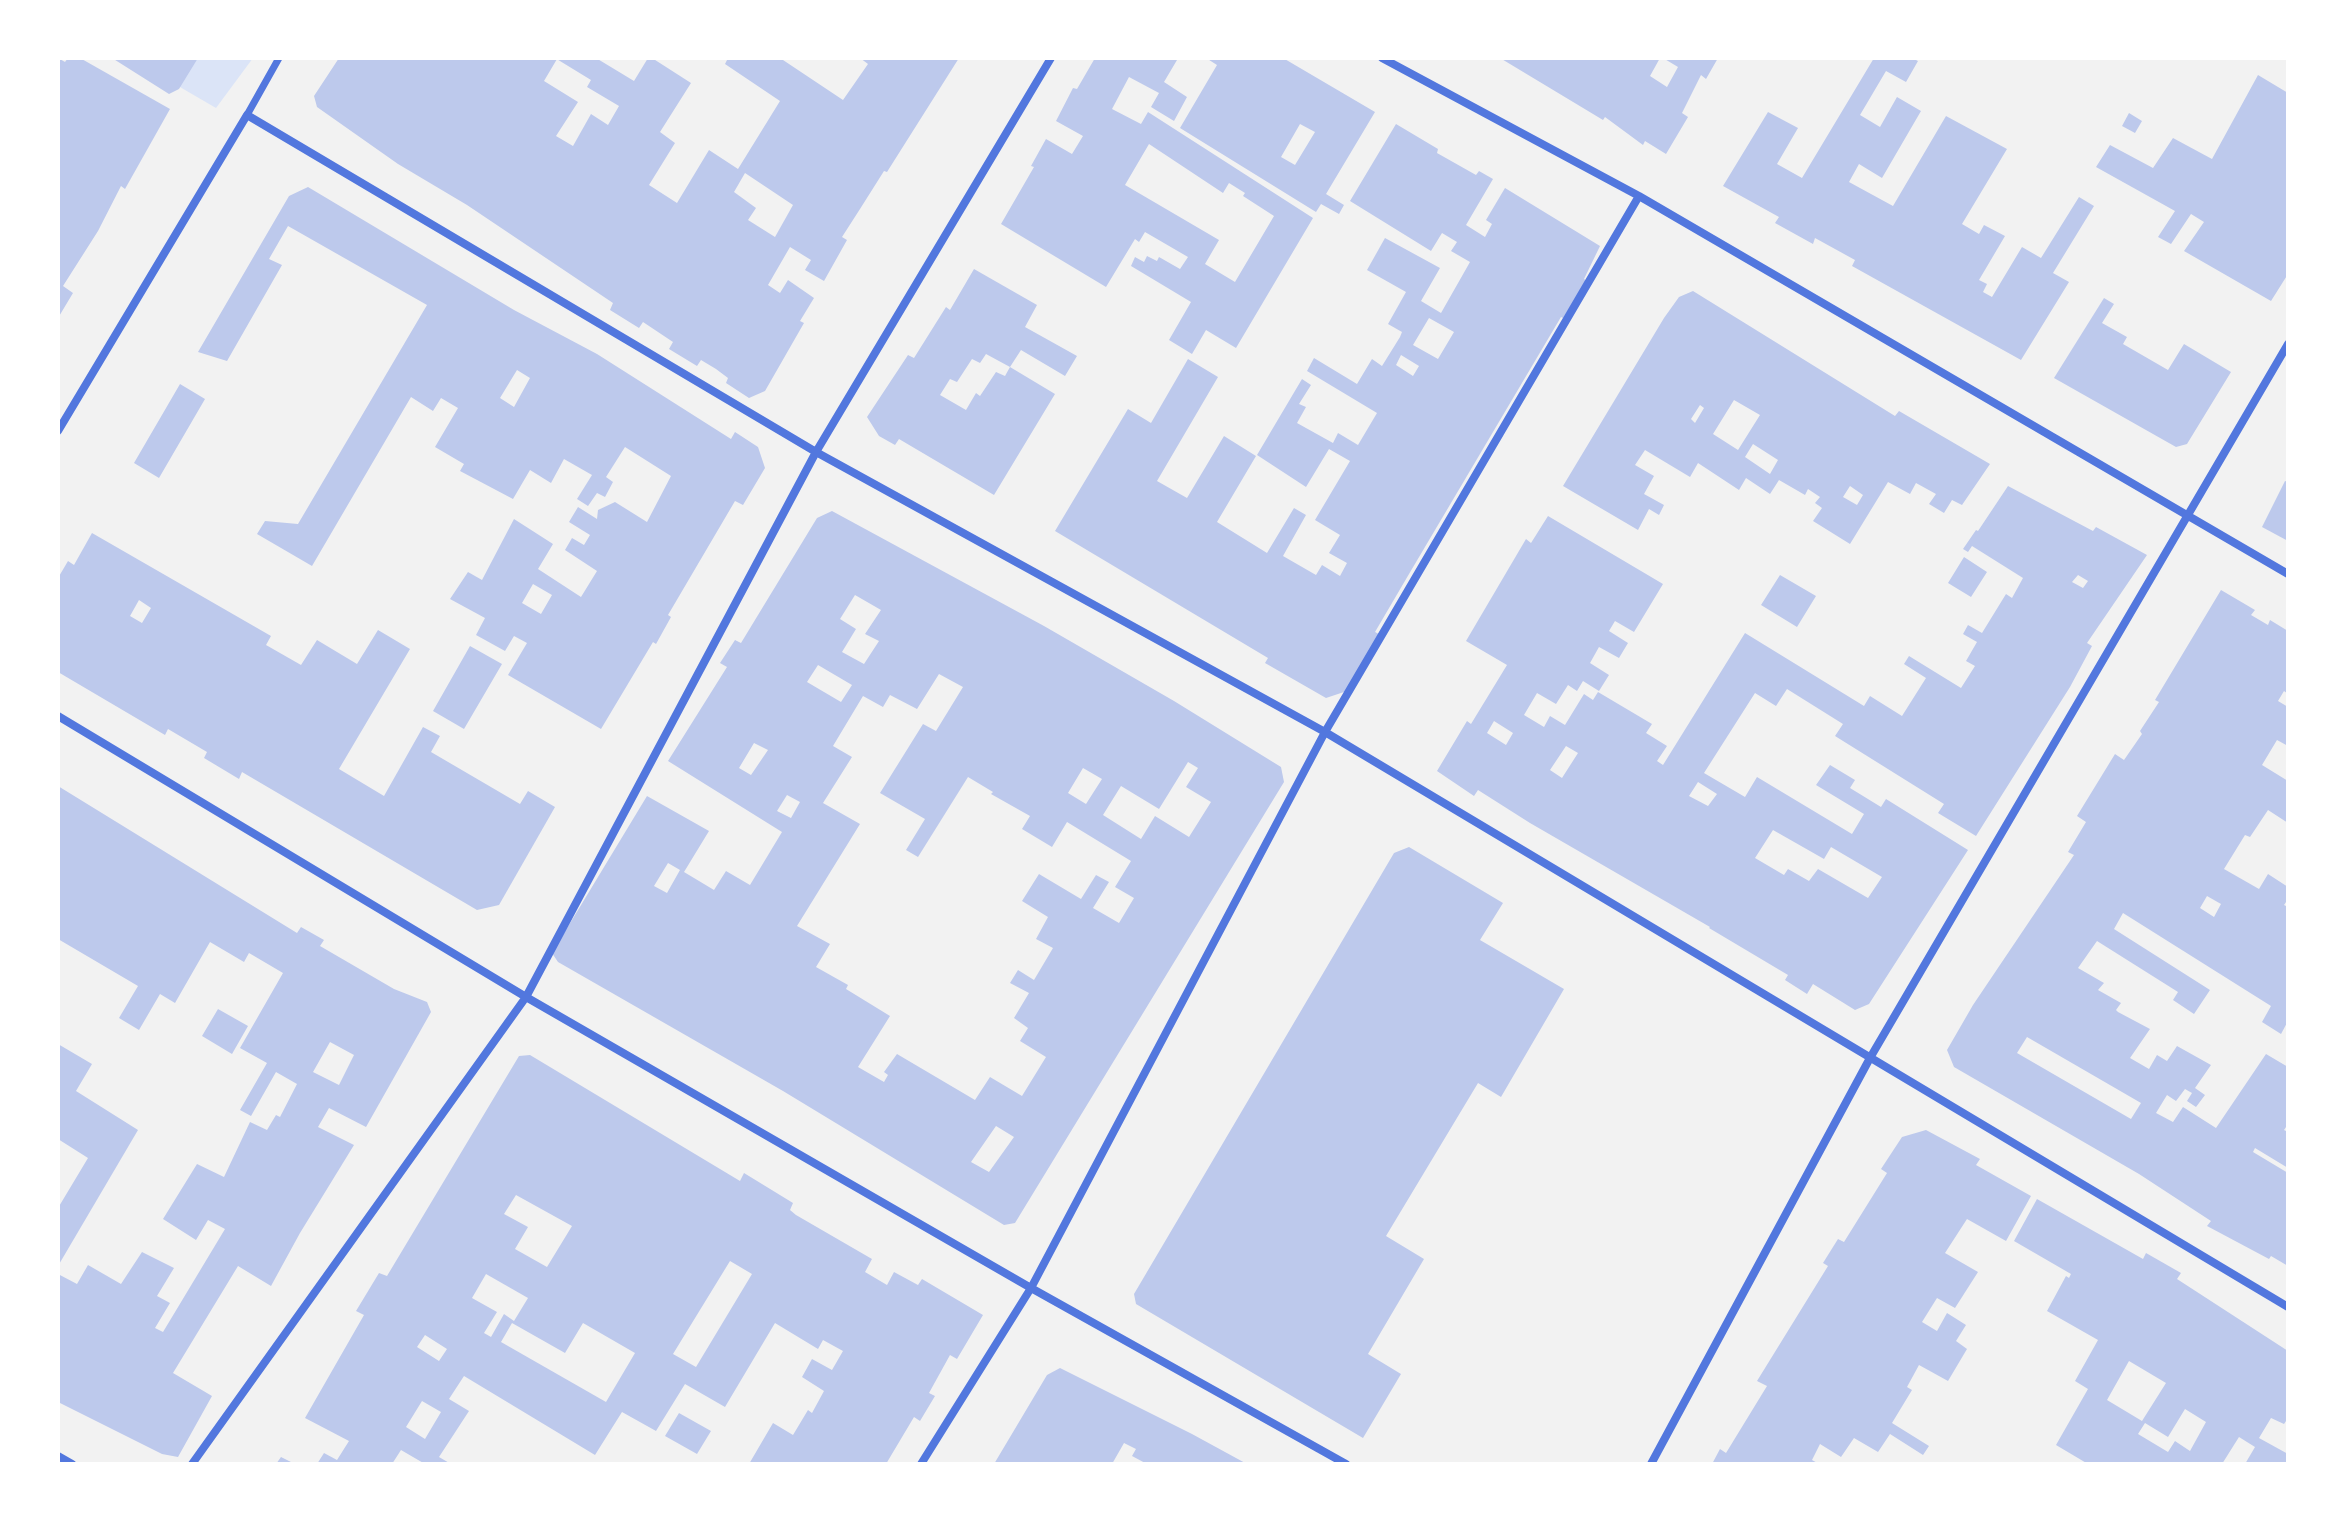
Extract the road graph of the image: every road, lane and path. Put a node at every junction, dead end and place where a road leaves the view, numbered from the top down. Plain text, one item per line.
1 (279, 58) edge
2 (1051, 58) edge
3 (1382, 58) edge
4 (247, 115) junction
5 (1639, 196) junction
6 (2288, 344) edge
7 (58, 431) edge
8 (816, 452) junction
9 (2189, 514) junction
10 (2288, 574) edge
11 (58, 716) edge
12 (1325, 732) junction
13 (526, 997) junction
14 (1870, 1058) junction
15 (1031, 1288) junction
16 (2288, 1307) edge
17 (58, 1456) edge
18 (72, 1464) edge
19 (192, 1464) edge
20 (921, 1464) edge
21 (1346, 1464) edge
22 (1651, 1464) edge

1 - 4 street
2 - 8 street
3 - 5 street
4 - 7 street
4 - 8 street
5 - 9 street
5 - 12 street
6 - 9 street
8 - 12 street
8 - 13 street
9 - 10 street
9 - 14 street
11 - 13 street
12 - 14 street
12 - 15 street
13 - 15 street
13 - 19 street
14 - 16 street
14 - 22 street
15 - 20 street
15 - 21 street
17 - 18 street

